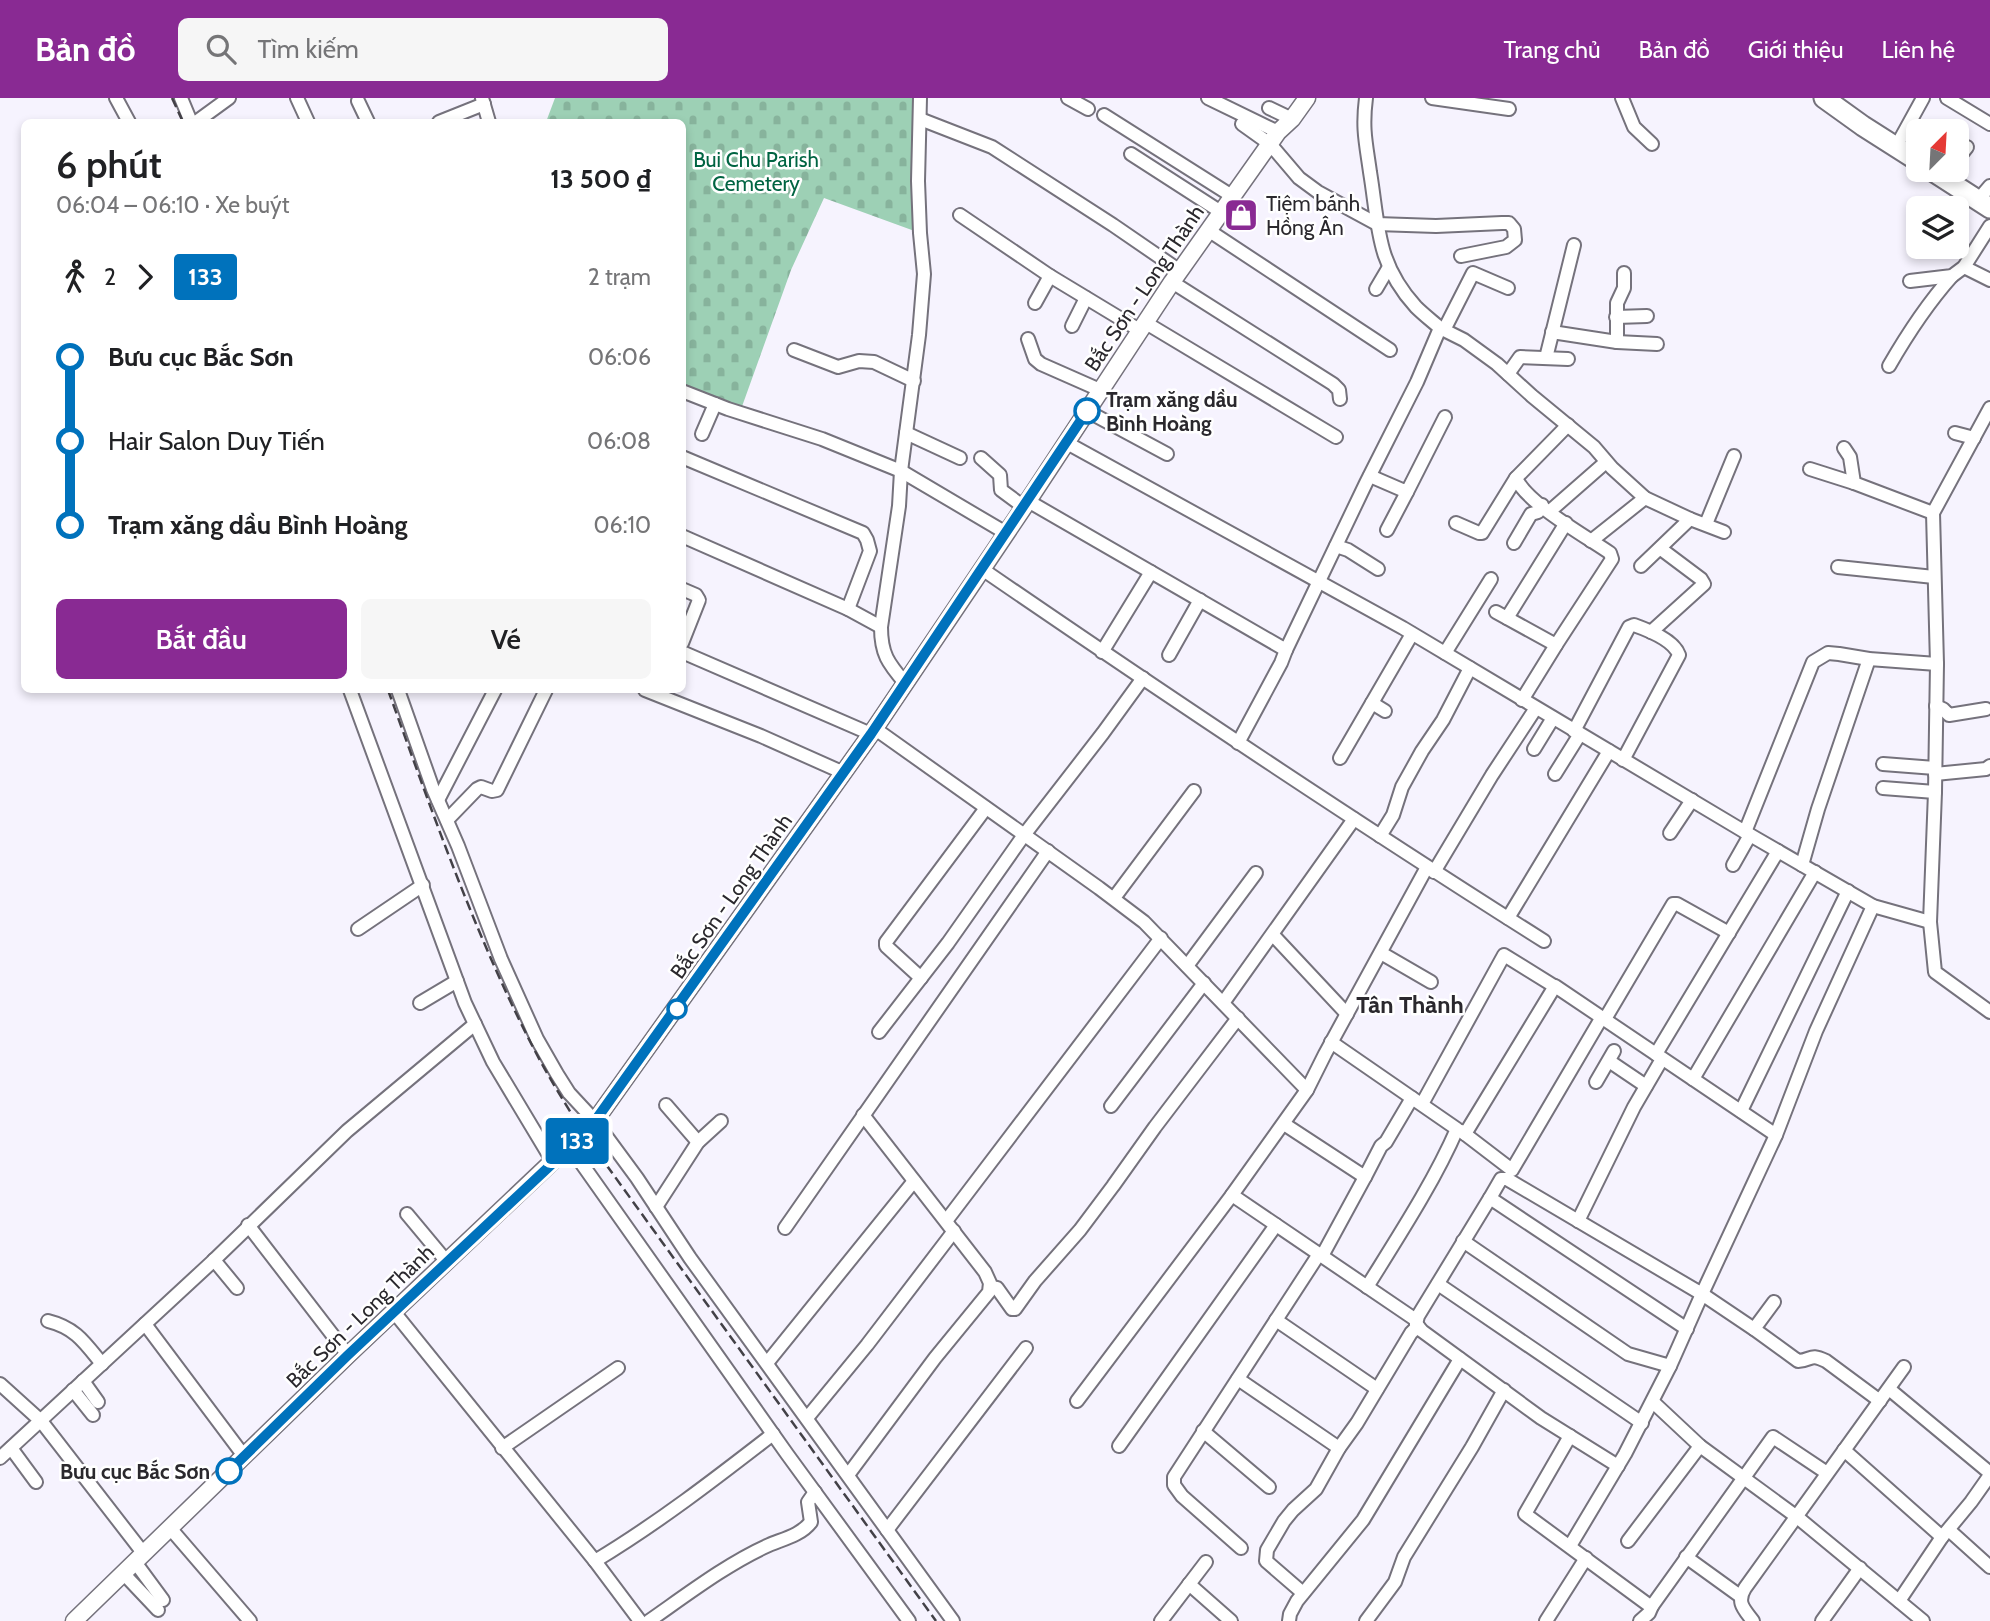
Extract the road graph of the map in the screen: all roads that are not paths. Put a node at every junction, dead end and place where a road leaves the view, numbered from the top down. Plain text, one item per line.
1 (116, 98) edge
2 (181, 98) edge
3 (229, 98) edge
4 (296, 98) edge
5 (920, 98) edge
6 (1068, 98) edge
7 (1307, 98) edge
8 (1366, 98) edge
9 (1432, 98) edge
10 (1622, 98) edge
11 (1824, 98) edge
12 (1843, 98) edge
13 (1923, 98) edge
14 (1947, 98) edge
15 (1214, 99) edge
16 (358, 101) dead end
17 (483, 101) edge
18 (1478, 102) edge
19 (1088, 108) dead end
20 (1269, 108) dead end
21 (1509, 109) dead end
22 (1104, 115) dead end
23 (128, 119) edge
24 (192, 119) edge
25 (198, 119) edge
26 (306, 119) edge
27 (367, 119) edge
28 (445, 119) edge
29 (488, 119) edge
30 (920, 119) junction
31 (1292, 119) junction
32 (1242, 124) dead end
33 (1990, 124) edge
34 (1274, 138) junction
35 (1900, 138) junction
36 (1906, 142) edge
37 (1653, 144) dead end
38 (1131, 154) dead end
39 (1906, 154) edge
40 (1958, 182) edge
41 (1967, 182) edge
42 (1232, 196) junction
43 (1989, 196) edge
44 (1221, 212) junction
45 (960, 215) dead end
46 (1377, 224) junction
47 (1990, 226) edge
48 (1208, 230) junction
49 (1574, 246) dead end
50 (1461, 256) dead end
51 (1389, 267) junction
52 (1964, 267) junction
53 (1624, 273) dead end
54 (1050, 276) junction
55 (1176, 276) junction
56 (1952, 276) junction
57 (1990, 280) edge
58 (1910, 281) dead end
59 (1508, 288) dead end
60 (1376, 289) dead end
61 (1086, 298) junction
62 (1035, 303) dead end
63 (1647, 316) dead end
64 (1616, 317) junction
65 (1072, 326) dead end
66 (1143, 327) junction
67 (1442, 329) junction
68 (1552, 332) junction
69 (1028, 339) dead end
70 (1617, 342) junction
71 (1657, 344) dead end
72 (794, 350) dead end
73 (1390, 350) dead end
74 (1546, 358) junction
75 (1492, 359) junction
76 (1568, 359) dead end
77 (1889, 366) dead end
78 (1486, 372) dead end
79 (1508, 374) junction
80 (914, 381) junction
81 (1100, 390) junction
82 (686, 393) edge
83 (1339, 399) dead end
84 (715, 404) junction
85 (1990, 408) edge
86 (1087, 411) junction
87 (1445, 417) dead end
88 (1568, 425) junction
89 (906, 433) junction
90 (1955, 433) dead end
91 (702, 434) dead end
92 (1336, 437) dead end
93 (1974, 438) junction
94 (1067, 443) junction
95 (1844, 448) dead end
96 (1167, 454) dead end
97 (1734, 456) dead end
98 (960, 458) dead end
99 (981, 458) dead end
100 (686, 459) edge
101 (1606, 461) junction
102 (1810, 469) dead end
103 (901, 471) junction
104 (1370, 476) junction
105 (1516, 478) junction
106 (1854, 483) junction
107 (1407, 492) junction
108 (1645, 498) junction
109 (1026, 504) junction
110 (1546, 508) junction
111 (1933, 513) junction
112 (1690, 519) junction
113 (1457, 523) dead end
114 (1566, 523) junction
115 (1706, 524) junction
116 (1387, 530) dead end
117 (1724, 532) dead end
118 (1006, 533) junction
119 (686, 538) edge
120 (1591, 541) junction
121 (1514, 543) dead end
122 (1336, 545) junction
123 (1661, 549) junction
124 (1642, 566) dead end
125 (1838, 567) dead end
126 (982, 569) junction
127 (1378, 569) dead end
128 (1151, 572) junction
129 (1934, 577) junction
130 (1491, 579) dead end
131 (1318, 582) junction
132 (686, 591) edge
133 (1200, 600) junction
134 (848, 609) junction
135 (881, 627) junction
136 (1651, 632) junction
137 (686, 633) edge
138 (1412, 634) junction
139 (1556, 645) junction
140 (1102, 652) junction
141 (1445, 653) junction
142 (686, 654) edge
143 (1169, 655) dead end
144 (1869, 659) junction
145 (1286, 660) junction
146 (1937, 664) junction
147 (1470, 668) junction
148 (1143, 678) junction
149 (905, 683) junction
150 (351, 693) edge
151 (399, 693) edge
152 (493, 693) edge
153 (545, 693) edge
154 (653, 693) edge
155 (1522, 700) junction
156 (1372, 703) junction
157 (1936, 706) junction
158 (1536, 708) junction
159 (1986, 709) dead end
160 (1385, 711) dead end
161 (1553, 718) junction
162 (873, 731) junction
163 (1577, 733) junction
164 (1238, 743) junction
165 (1534, 749) dead end
166 (1609, 751) junction
167 (1340, 758) dead end
168 (1623, 760) junction
169 (1883, 764) dead end
170 (1990, 766) edge
171 (1935, 771) junction
172 (844, 773) junction
173 (1555, 774) dead end
174 (1883, 788) dead end
175 (1194, 791) dead end
176 (1935, 792) junction
177 (438, 800) junction
178 (1692, 800) junction
179 (986, 808) junction
180 (1354, 819) junction
181 (447, 820) junction
182 (1670, 833) dead end
183 (1747, 833) junction
184 (1024, 835) junction
185 (1380, 836) junction
186 (1048, 851) junction
187 (1778, 851) junction
188 (1733, 865) dead end
189 (1802, 865) junction
190 (1431, 869) junction
191 (1815, 872) junction
192 (1256, 873) dead end
193 (423, 885) junction
194 (1848, 891) junction
195 (1114, 898) junction
196 (1873, 906) junction
197 (1508, 918) junction
198 (1930, 922) junction
199 (358, 929) dead end
200 (1729, 933) junction
201 (1273, 935) junction
202 (1161, 939) junction
203 (1544, 941) dead end
204 (1381, 953) junction
205 (1187, 966) junction
206 (921, 978) junction
207 (457, 981) junction
208 (1431, 982) dead end
209 (1204, 983) junction
210 (1554, 986) junction
211 (420, 1003) dead end
212 (1223, 1003) junction
213 (1990, 1012) edge
214 (1347, 1014) junction
215 (1238, 1017) junction
216 (1604, 1018) junction
217 (475, 1024) junction
218 (879, 1032) dead end
219 (1331, 1042) junction
220 (1659, 1056) junction
221 (1693, 1079) junction
222 (1596, 1082) dead end
223 (1646, 1086) junction
224 (1307, 1090) junction
225 (1417, 1101) junction
226 (666, 1105) dead end
227 (1111, 1106) dead end
228 (1741, 1111) junction
229 (863, 1115) junction
230 (595, 1121) junction
231 (721, 1121) dead end
232 (1284, 1124) junction
233 (1461, 1131) junction
234 (1776, 1135) junction
235 (698, 1142) junction
236 (570, 1147) junction
237 (554, 1162) junction
238 (1509, 1175) junction
239 (1365, 1177) junction
240 (915, 1181) junction
241 (1232, 1195) junction
242 (1490, 1198) junction
243 (656, 1207) junction
244 (407, 1214) dead end
245 (1578, 1221) junction
246 (248, 1225) junction
247 (1276, 1225) junction
248 (950, 1226) junction
249 (785, 1228) dead end
250 (1463, 1241) junction
251 (1320, 1255) junction
252 (214, 1260) junction
253 (447, 1262) junction
254 (1438, 1284) junction
255 (990, 1287) junction
256 (1367, 1287) junction
257 (237, 1288) dead end
258 (1702, 1294) junction
259 (1774, 1302) dead end
260 (394, 1312) junction
261 (1276, 1320) junction
262 (48, 1321) dead end
263 (1417, 1323) junction
264 (145, 1324) junction
265 (1687, 1329) junction
266 (1754, 1329) junction
267 (1026, 1348) dead end
268 (348, 1355) junction
269 (1461, 1359) junction
270 (767, 1363) junction
271 (102, 1364) junction
272 (1670, 1366) junction
273 (1904, 1367) dead end
274 (618, 1368) dead end
275 (1238, 1379) junction
276 (0, 1384) edge
277 (78, 1386) junction
278 (1377, 1389) junction
279 (1889, 1389) junction
280 (1504, 1390) junction
281 (1077, 1401) dead end
282 (1880, 1401) junction
283 (98, 1402) dead end
284 (1653, 1402) junction
285 (93, 1415) dead end
286 (807, 1418) junction
287 (41, 1420) junction
288 (1642, 1423) junction
289 (1203, 1431) junction
290 (773, 1434) junction
291 (1570, 1436) junction
292 (1119, 1446) dead end
293 (1700, 1446) junction
294 (11, 1448) junction
295 (502, 1448) junction
296 (1339, 1448) junction
297 (1844, 1450) junction
298 (244, 1456) junction
299 (0, 1458) edge
300 (1618, 1466) junction
301 (1827, 1473) junction
302 (1990, 1474) edge
303 (848, 1475) junction
304 (1745, 1477) junction
305 (36, 1482) dead end
306 (1269, 1487) dead end
307 (815, 1492) junction
308 (1797, 1517) junction
309 (170, 1528) junction
310 (887, 1530) junction
311 (1946, 1534) junction
312 (1628, 1541) dead end
313 (1570, 1546) junction
314 (1241, 1548) dead end
315 (1686, 1557) junction
316 (1586, 1558) junction
317 (595, 1561) junction
318 (1206, 1562) dead end
319 (134, 1563) junction
320 (1990, 1567) edge
321 (1860, 1568) junction
322 (1189, 1584) junction
323 (1303, 1593) junction
324 (1740, 1596) junction
325 (1899, 1601) junction
326 (161, 1605) dead end
327 (1652, 1606) junction
328 (81, 1619) edge
329 (250, 1621) edge
330 (640, 1621) edge
331 (649, 1621) edge
332 (909, 1621) edge
333 (953, 1621) edge
334 (1161, 1621) edge
335 (1231, 1621) edge
336 (1289, 1621) edge
337 (1366, 1621) edge
338 (1546, 1621) edge
339 (1640, 1621) edge
340 (1753, 1621) edge
341 (1822, 1621) edge
342 (1923, 1621) edge

1 - 23 street
2 - 24 street
3 - 25 street
4 - 26 street
5 - 30 street
6 - 19 street
7 - 31 main road, Bắc Sơn - Long Thành
8 - 46 street
9 - 18 street
10 - 37 street
11 - 39 highway
12 - 35 highway
13 - 35 street
14 - 33 street
15 - 34 street
16 - 27 street
17 - 28 street
17 - 29 street
18 - 21 street
20 - 31 street
22 - 42 street
30 - 55 street
30 - 80 street
31 - 34 main road, Bắc Sơn - Long Thành
32 - 34 street
34 - 42 main road, Bắc Sơn - Long Thành
34 - 46 street
35 - 36 highway
38 - 44 street
40 - 43 highway
41 - 43 highway
42 - 44 main road, Bắc Sơn - Long Thành
44 - 48 main road, Bắc Sơn - Long Thành
45 - 54 street
46 - 50 street
46 - 51 street
47 - 52 street
48 - 55 main road, Bắc Sơn - Long Thành
48 - 73 street
49 - 68 street
51 - 60 street
51 - 67 street
52 - 56 street
52 - 57 street
53 - 64 street
54 - 61 street
54 - 62 street
55 - 66 main road, Bắc Sơn - Long Thành
55 - 83 street
56 - 58 street
56 - 77 street
59 - 67 street
61 - 65 street
61 - 66 street
63 - 64 street
64 - 70 street
66 - 81 main road, Bắc Sơn - Long Thành
66 - 92 street
67 - 75 street
67 - 104 street
68 - 70 street
68 - 74 street
69 - 81 street
70 - 71 street
72 - 80 street
74 - 76 street
74 - 79 street
75 - 78 street
75 - 79 street
79 - 88 street
80 - 89 street
81 - 86 main road, Bắc Sơn - Long Thành
82 - 84 street
84 - 91 street
84 - 103 street
85 - 93 street
86 - 94 main road, Bắc Sơn - Long Thành
86 - 96 street
87 - 107 street
88 - 101 street
88 - 105 street
89 - 98 street
89 - 103 street
90 - 93 street
93 - 111 street
94 - 109 main road, Bắc Sơn - Long Thành
94 - 131 street
95 - 106 street
97 - 115 street
99 - 109 street
100 - 134 street
101 - 108 street
101 - 110 street
102 - 106 street
103 - 118 street
103 - 135 street
104 - 107 street
104 - 122 street
105 - 110 street
105 - 113 street
106 - 111 street
107 - 116 street
108 - 112 street
108 - 120 street
109 - 118 main road, Bắc Sơn - Long Thành
109 - 128 street
110 - 114 street
110 - 121 street
111 - 129 street
112 - 115 street
112 - 123 street
114 - 120 street
114 - 139 street
115 - 117 street
118 - 126 main road, Bắc Sơn - Long Thành
119 - 134 street
120 - 139 street
122 - 127 street
122 - 131 street
123 - 124 street
123 - 136 street
125 - 129 street
126 - 140 street
126 - 149 main road, Bắc Sơn - Long Thành
128 - 133 street
128 - 140 street
129 - 146 street
130 - 141 street
131 - 138 street
131 - 145 street
132 - 137 street
133 - 143 street
133 - 145 street
134 - 135 street
135 - 149 street
136 - 163 street
136 - 168 street
138 - 141 street
138 - 156 street
139 - 155 street
140 - 148 street
141 - 147 street
142 - 162 street
144 - 146 street
144 - 183 street
144 - 189 street
145 - 164 street
146 - 157 street
147 - 155 street
147 - 185 street
148 - 164 street
148 - 184 street
149 - 162 main road, Bắc Sơn - Long Thành
150 - 193 street
151 - 177 street
152 - 177 street
153 - 181 street
154 - 172 street
155 - 158 street
156 - 160 street
156 - 167 street
157 - 159 street
157 - 171 street
158 - 161 street
158 - 190 street
161 - 163 street
161 - 165 street
162 - 172 main road, Bắc Sơn - Long Thành
162 - 179 street
163 - 166 street
163 - 173 street
164 - 180 street
166 - 168 street
166 - 197 street
168 - 178 street
169 - 171 street
170 - 171 street
171 - 176 street
172 - 230 main road, Bắc Sơn - Long Thành
174 - 176 street
175 - 195 street
176 - 198 street
177 - 181 street
178 - 182 street
178 - 183 street
179 - 184 street
179 - 206 street
180 - 185 street
180 - 201 street
181 - 230 street
183 - 187 street
183 - 188 street
184 - 186 street
184 - 206 street
185 - 190 street
186 - 195 street
186 - 229 street
187 - 189 street
187 - 200 street
189 - 191 street
190 - 197 street
190 - 204 street
191 - 194 street
191 - 221 street
192 - 205 street
193 - 199 street
193 - 207 street
194 - 196 street
194 - 228 street
195 - 202 street
196 - 198 street
196 - 234 street
197 - 203 street
198 - 213 street
200 - 216 street
200 - 220 street
201 - 212 street
201 - 214 street
202 - 205 street
202 - 248 street
204 - 208 street
204 - 214 street
205 - 209 street
206 - 218 street
207 - 211 street
207 - 217 street
209 - 212 street
209 - 227 street
210 - 216 street
210 - 225 street
210 - 233 street
212 - 215 street
214 - 219 street
215 - 224 street
215 - 255 street
216 - 220 street
216 - 238 street
217 - 237 street
217 - 246 street
219 - 224 street
219 - 225 street
220 - 221 street
220 - 223 street
221 - 228 street
222 - 223 street
223 - 245 street
224 - 232 street
225 - 233 street
225 - 239 street
226 - 235 street
228 - 234 street
229 - 240 street
229 - 249 street
230 - 236 main road, Bắc Sơn - Long Thành
230 - 243 street
231 - 235 street
232 - 239 street
232 - 241 street
233 - 238 street
233 - 256 street
234 - 258 street
235 - 243 street
236 - 237 main road, Bắc Sơn - Long Thành
236 - 290 street
237 - 253 main road, Bắc Sơn - Long Thành
238 - 242 street
238 - 245 street
239 - 251 street
240 - 248 street
240 - 270 street
241 - 247 street
241 - 281 street
242 - 250 street
242 - 265 street
243 - 270 street
244 - 253 street
245 - 258 street
246 - 252 street
246 - 268 street
247 - 251 street
247 - 292 street
248 - 255 street
248 - 286 street
250 - 254 street
250 - 272 street
251 - 256 street
251 - 261 street
252 - 257 street
252 - 264 street
253 - 260 main road, Bắc Sơn - Long Thành
254 - 263 street
254 - 288 street
255 - 303 street
256 - 263 street
258 - 265 street
258 - 266 street
259 - 266 street
260 - 268 main road, Bắc Sơn - Long Thành
260 - 295 street
261 - 275 street
261 - 278 street
262 - 271 street
263 - 269 street
263 - 278 street
264 - 271 street
264 - 298 street
265 - 272 street
266 - 282 street
267 - 310 street
268 - 298 main road, Bắc Sơn - Long Thành
269 - 280 street
269 - 323 street
270 - 286 street
271 - 277 street
272 - 284 street
273 - 279 street
274 - 295 street
275 - 289 street
275 - 296 street
276 - 287 street
277 - 283 street
277 - 285 street
277 - 287 street
278 - 296 street
279 - 282 street
279 - 302 street
280 - 291 street
280 - 337 street
282 - 297 street
284 - 288 street
284 - 293 street
286 - 303 street
287 - 294 street
287 - 319 street
288 - 300 street
289 - 306 street
289 - 314 street
290 - 307 street
290 - 317 street
291 - 300 street
291 - 313 street
293 - 304 street
293 - 312 street
294 - 299 street
294 - 305 street
295 - 317 street
296 - 323 street
297 - 301 street
297 - 311 street
298 - 309 main road, Bắc Sơn - Long Thành
300 - 313 street
301 - 304 street
301 - 308 street
302 - 311 street
303 - 310 street
304 - 308 street
304 - 315 street
307 - 331 street
307 - 332 street
308 - 321 street
308 - 324 street
309 - 319 main road, Bắc Sơn - Long Thành
309 - 329 street
310 - 333 street
311 - 320 street
311 - 325 street
313 - 316 street
315 - 324 street
315 - 327 street
316 - 327 street
316 - 338 street
317 - 330 street
318 - 322 street
319 - 326 street
319 - 328 main road, Bắc Sơn - Long Thành
321 - 325 street
321 - 341 street
322 - 334 street
322 - 335 street
323 - 336 street
324 - 340 street
325 - 342 street
327 - 339 street

